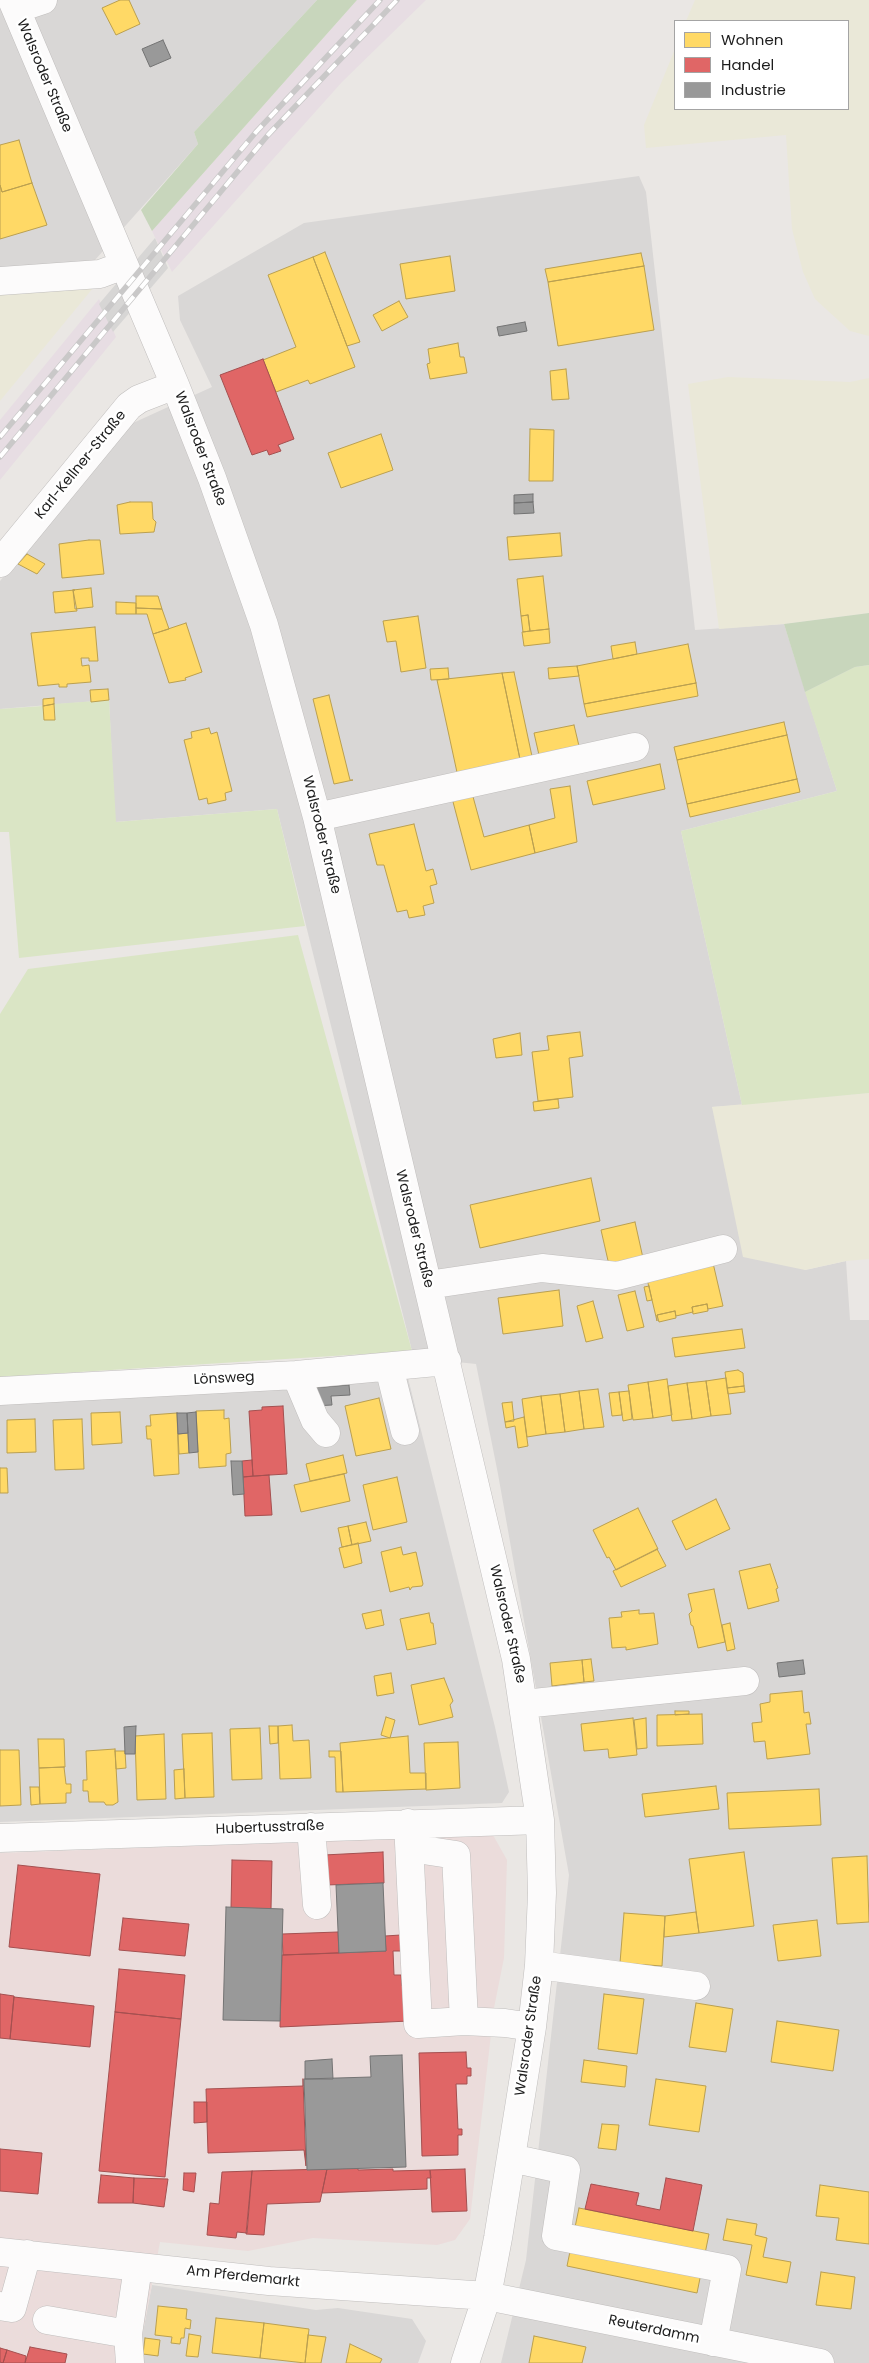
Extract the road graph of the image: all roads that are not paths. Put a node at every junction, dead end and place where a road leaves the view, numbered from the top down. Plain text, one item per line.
1 (43, 0) edge
2 (14, 5) edge
3 (124, 265) junction
4 (0, 281) edge
5 (175, 385) junction
6 (0, 563) edge
7 (635, 747) dead end
8 (317, 817) junction
9 (722, 1249) dead end
10 (428, 1285) junction
11 (447, 1361) junction
12 (389, 1366) junction
13 (296, 1375) junction
14 (0, 1392) edge
15 (405, 1431) dead end
16 (326, 1433) dead end
17 (745, 1681) dead end
18 (524, 1704) junction
19 (540, 1820) junction
20 (312, 1827) junction
21 (409, 1836) junction
22 (0, 1838) edge
23 (317, 1906) dead end
24 (539, 1964) junction
25 (696, 1986) dead end
26 (464, 2022) junction
27 (532, 2027) junction
28 (511, 2158) junction
29 (0, 2252) edge
30 (27, 2254) junction
31 (138, 2267) junction
32 (487, 2296) junction
33 (0, 2306) edge
34 (48, 2320) dead end
35 (128, 2334) junction
36 (713, 2342) junction
37 (130, 2363) edge
38 (464, 2363) edge
39 (820, 2363) edge

1 - 2 street
2 - 3 street, Walsroder Straße
3 - 4 street
3 - 5 street, Walsroder Straße
5 - 6 street, Karl-Kellner-Straße
5 - 8 street, Walsroder Straße
7 - 8 street
8 - 10 street, Walsroder Straße
9 - 10 street
10 - 11 street, Walsroder Straße
11 - 12 street, Lönsweg
11 - 18 street, Walsroder Straße
12 - 13 street, Lönsweg
12 - 15 street
13 - 14 street, Lönsweg
13 - 16 street
17 - 18 street
18 - 19 street, Walsroder Straße
19 - 21 street, Hubertusstraße
19 - 24 street, Walsroder Straße
20 - 21 street, Hubertusstraße
20 - 22 street, Hubertusstraße
20 - 23 street
21 - 26 street
21 - 26 street
24 - 25 street
24 - 27 street, Walsroder Straße
26 - 27 street
27 - 28 street, Walsroder Straße
28 - 32 street, Walsroder Straße
28 - 36 street
29 - 30 street, Am Pferdemarkt
30 - 31 street, Am Pferdemarkt
30 - 33 street
31 - 32 street, Am Pferdemarkt
31 - 35 street
32 - 36 street, Reuterdamm
32 - 38 street, Walsroder Straße
34 - 35 street
35 - 37 street
36 - 39 street, Reuterdamm

